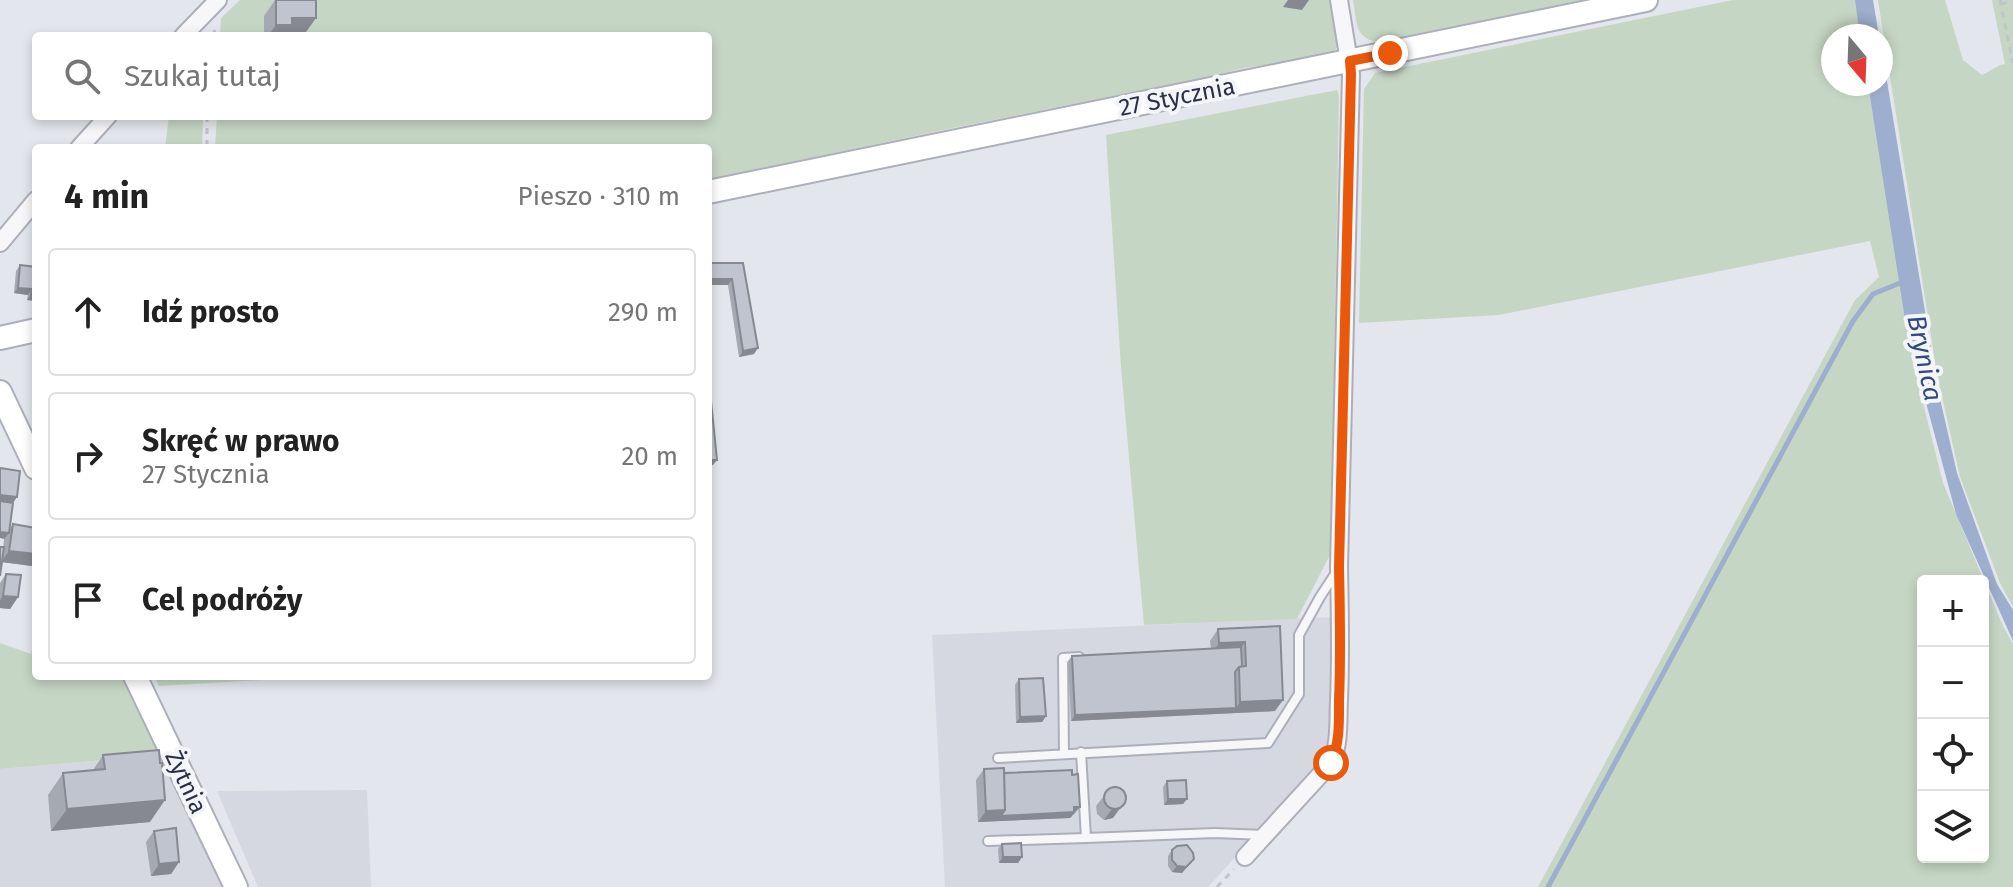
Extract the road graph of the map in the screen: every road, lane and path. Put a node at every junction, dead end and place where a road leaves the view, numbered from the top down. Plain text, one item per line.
1 (218, 0) edge
2 (1339, 0) edge
3 (1646, 0) edge
4 (2000, 2) edge
5 (2013, 2) edge
6 (187, 32) edge
7 (2010, 37) edge
8 (1350, 61) junction
9 (2013, 63) edge
10 (104, 120) edge
11 (207, 120) edge
12 (83, 144) edge
13 (207, 144) edge
14 (712, 191) edge
15 (32, 205) edge
16 (0, 243) edge
17 (32, 331) edge
18 (0, 338) edge
19 (0, 392) edge
20 (32, 460) edge
21 (1339, 567) junction
22 (1090, 657) edge
23 (137, 680) edge
24 (1081, 752) junction
25 (1064, 753) junction
26 (998, 758) dead end
27 (1265, 835) junction
28 (1086, 838) junction
29 (988, 841) dead end
30 (1245, 857) joint
31 (236, 887) edge
32 (1217, 887) edge

1 - 6 street
2 - 8 street
3 - 8 street, 27 Stycznia
4 - 5 path
4 - 7 path
7 - 9 path
8 - 14 street, 27 Stycznia
8 - 21 street
10 - 12 street
11 - 13 path
15 - 16 street
17 - 18 street
19 - 20 street
21 - 24 lane
21 - 27 street
22 - 25 lane
23 - 31 street, Żytnia
24 - 25 lane
24 - 28 lane
25 - 26 lane
27 - 28 lane
27 - 30 street
28 - 29 lane
30 - 32 path

